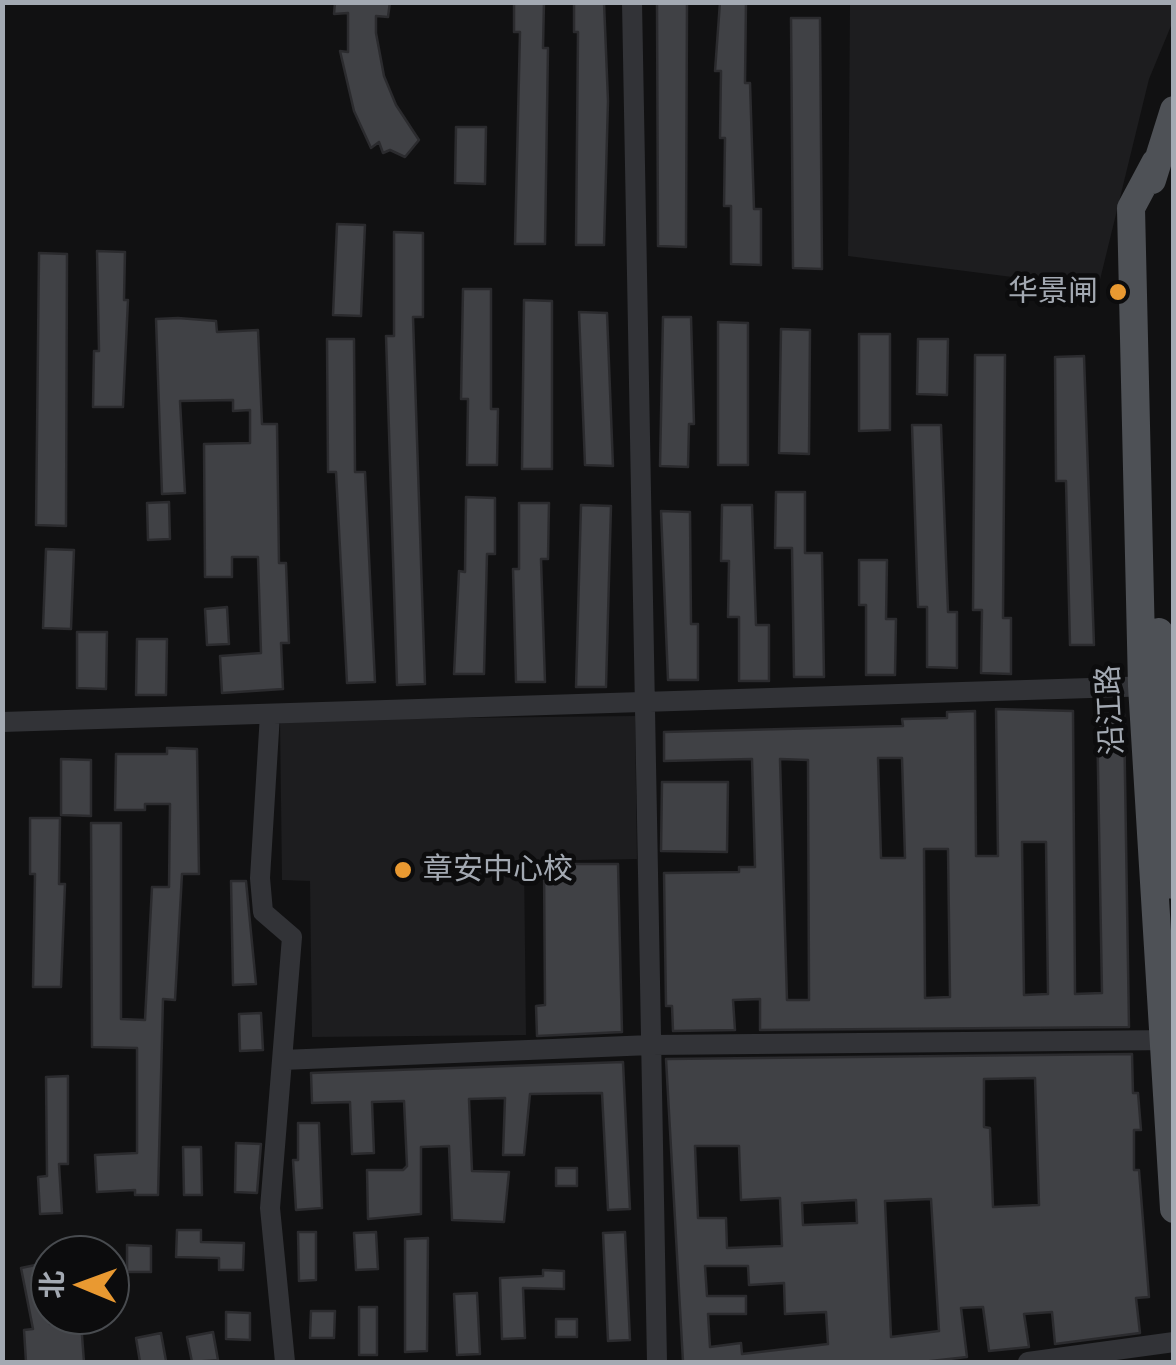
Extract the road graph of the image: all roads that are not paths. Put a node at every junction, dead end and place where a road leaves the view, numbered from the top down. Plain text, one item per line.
1 (632, 2) edge
2 (1174, 110) edge
3 (1151, 686) junction
4 (644, 703) junction
5 (270, 714) junction
6 (2, 722) edge
7 (1174, 885) edge
8 (1169, 1040) edge
9 (651, 1045) junction
10 (282, 1060) junction
11 (1174, 1208) edge
12 (1174, 1342) edge
13 (285, 1362) edge
14 (657, 1362) edge
15 (1028, 1362) edge

1 - 4 street
2 - 3 main road, 沿江路
3 - 4 street
3 - 7 main road, 沿江路
3 - 8 main road, 沿江路
4 - 5 street
4 - 9 street
5 - 6 street
5 - 10 street
8 - 9 street
8 - 11 main road, 沿江路
9 - 10 street
9 - 14 street
10 - 13 street
12 - 15 street

